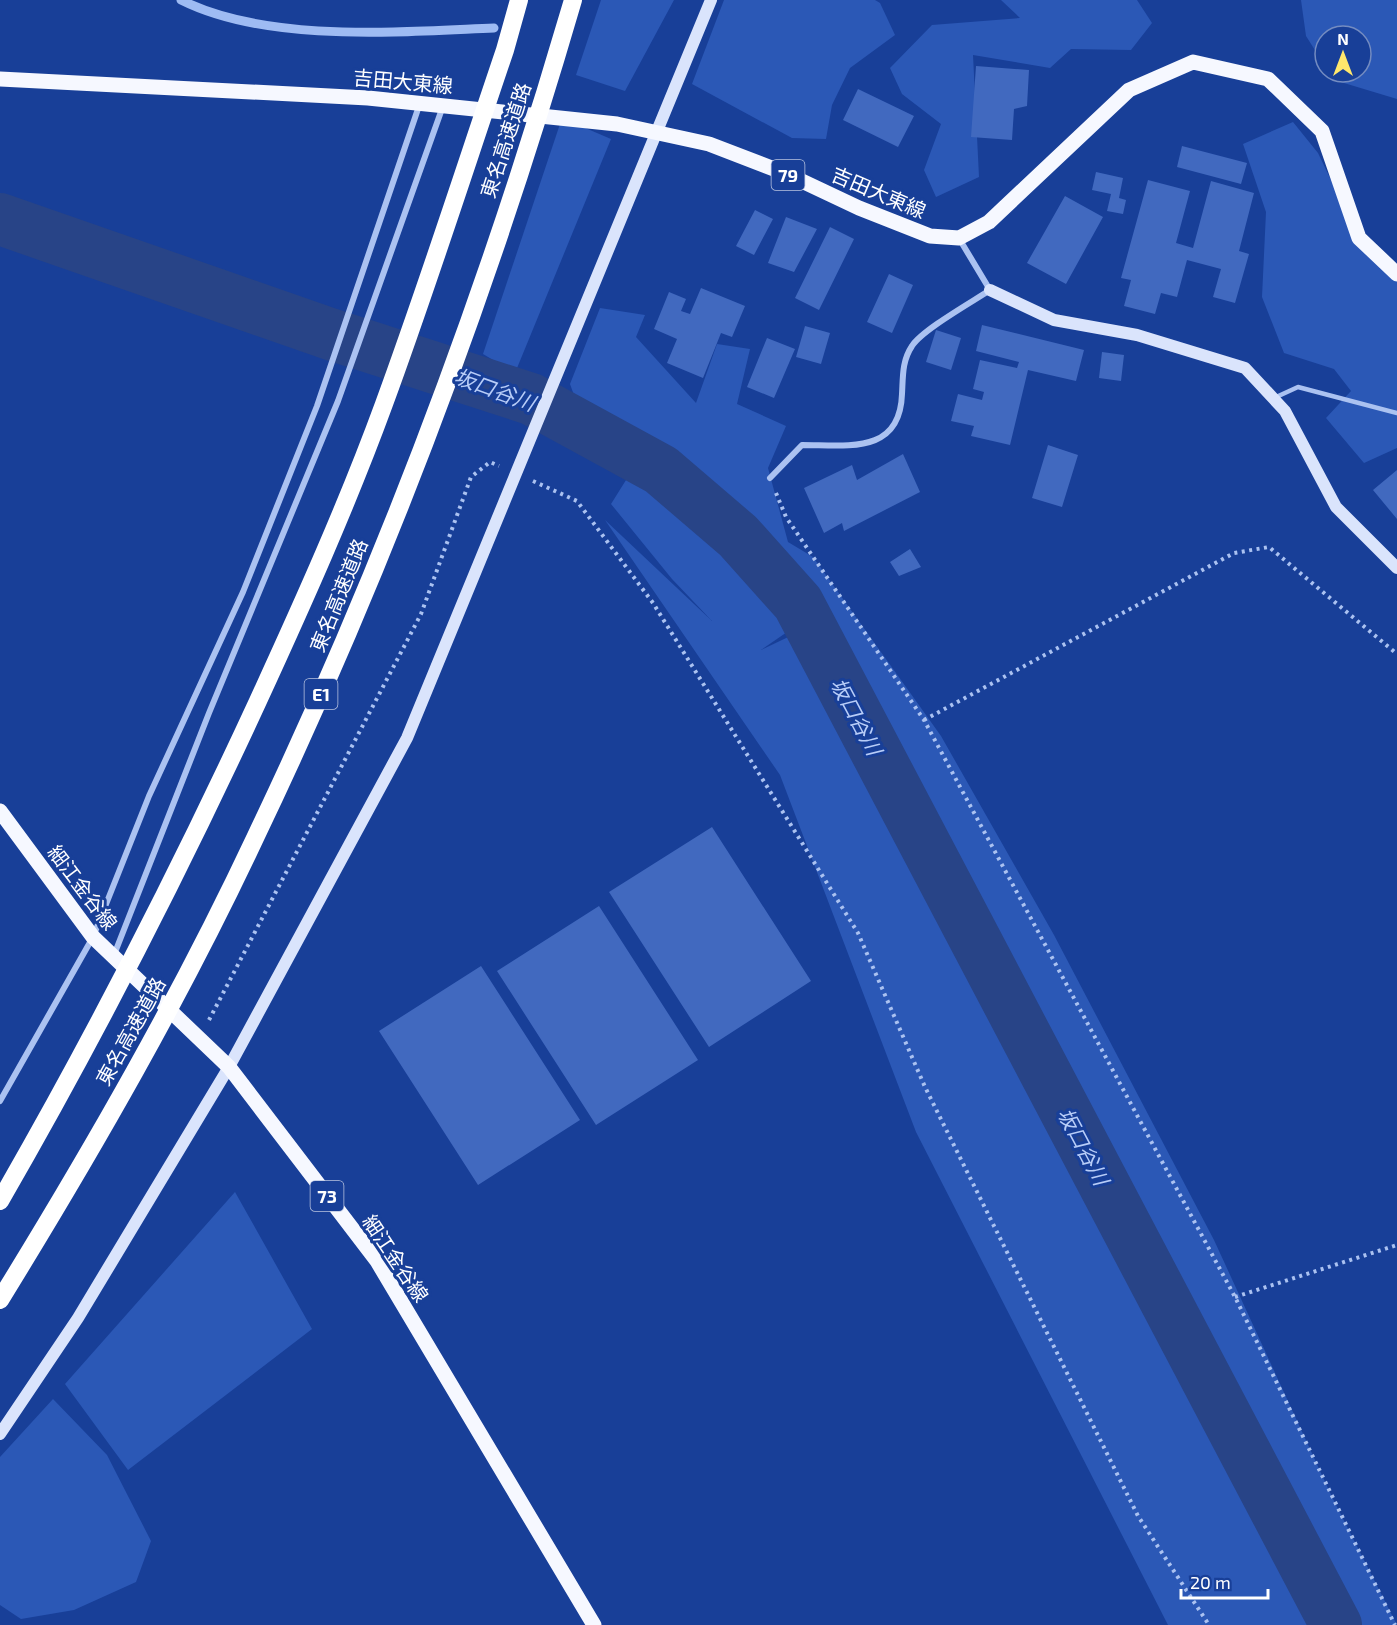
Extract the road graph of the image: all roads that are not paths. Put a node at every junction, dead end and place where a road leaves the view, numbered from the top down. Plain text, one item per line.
1 (519, 0) edge
2 (573, 0) edge
3 (711, 0) edge
4 (0, 79) edge
5 (420, 102) junction
6 (443, 106) junction
7 (959, 238) junction
8 (1397, 274) edge
9 (990, 290) junction
10 (1273, 398) junction
11 (1397, 413) edge
12 (770, 478) road end
13 (1397, 568) edge
14 (0, 811) edge
15 (93, 937) junction
16 (113, 958) junction
17 (229, 1067) junction
18 (0, 1101) edge
19 (0, 1201) edge
20 (0, 1300) edge
21 (0, 1434) edge
22 (594, 1625) edge

1 - 19 highway, 東名高速道路
2 - 20 highway, 東名高速道路 / E1
3 - 17 street
4 - 5 main road, 吉田大東線 / 79
5 - 6 main road, 吉田大東線 / 79
5 - 15 street
6 - 7 main road, 吉田大東線 / 79
6 - 16 street
7 - 8 main road
7 - 9 street
9 - 10 street
9 - 12 street
10 - 11 lane
10 - 13 street
14 - 15 main road, 細江金谷線 / 73
15 - 16 main road, 細江金谷線 / 73
15 - 18 street
16 - 17 main road, 細江金谷線 / 73
17 - 21 street
17 - 22 main road, 細江金谷線 / 73

